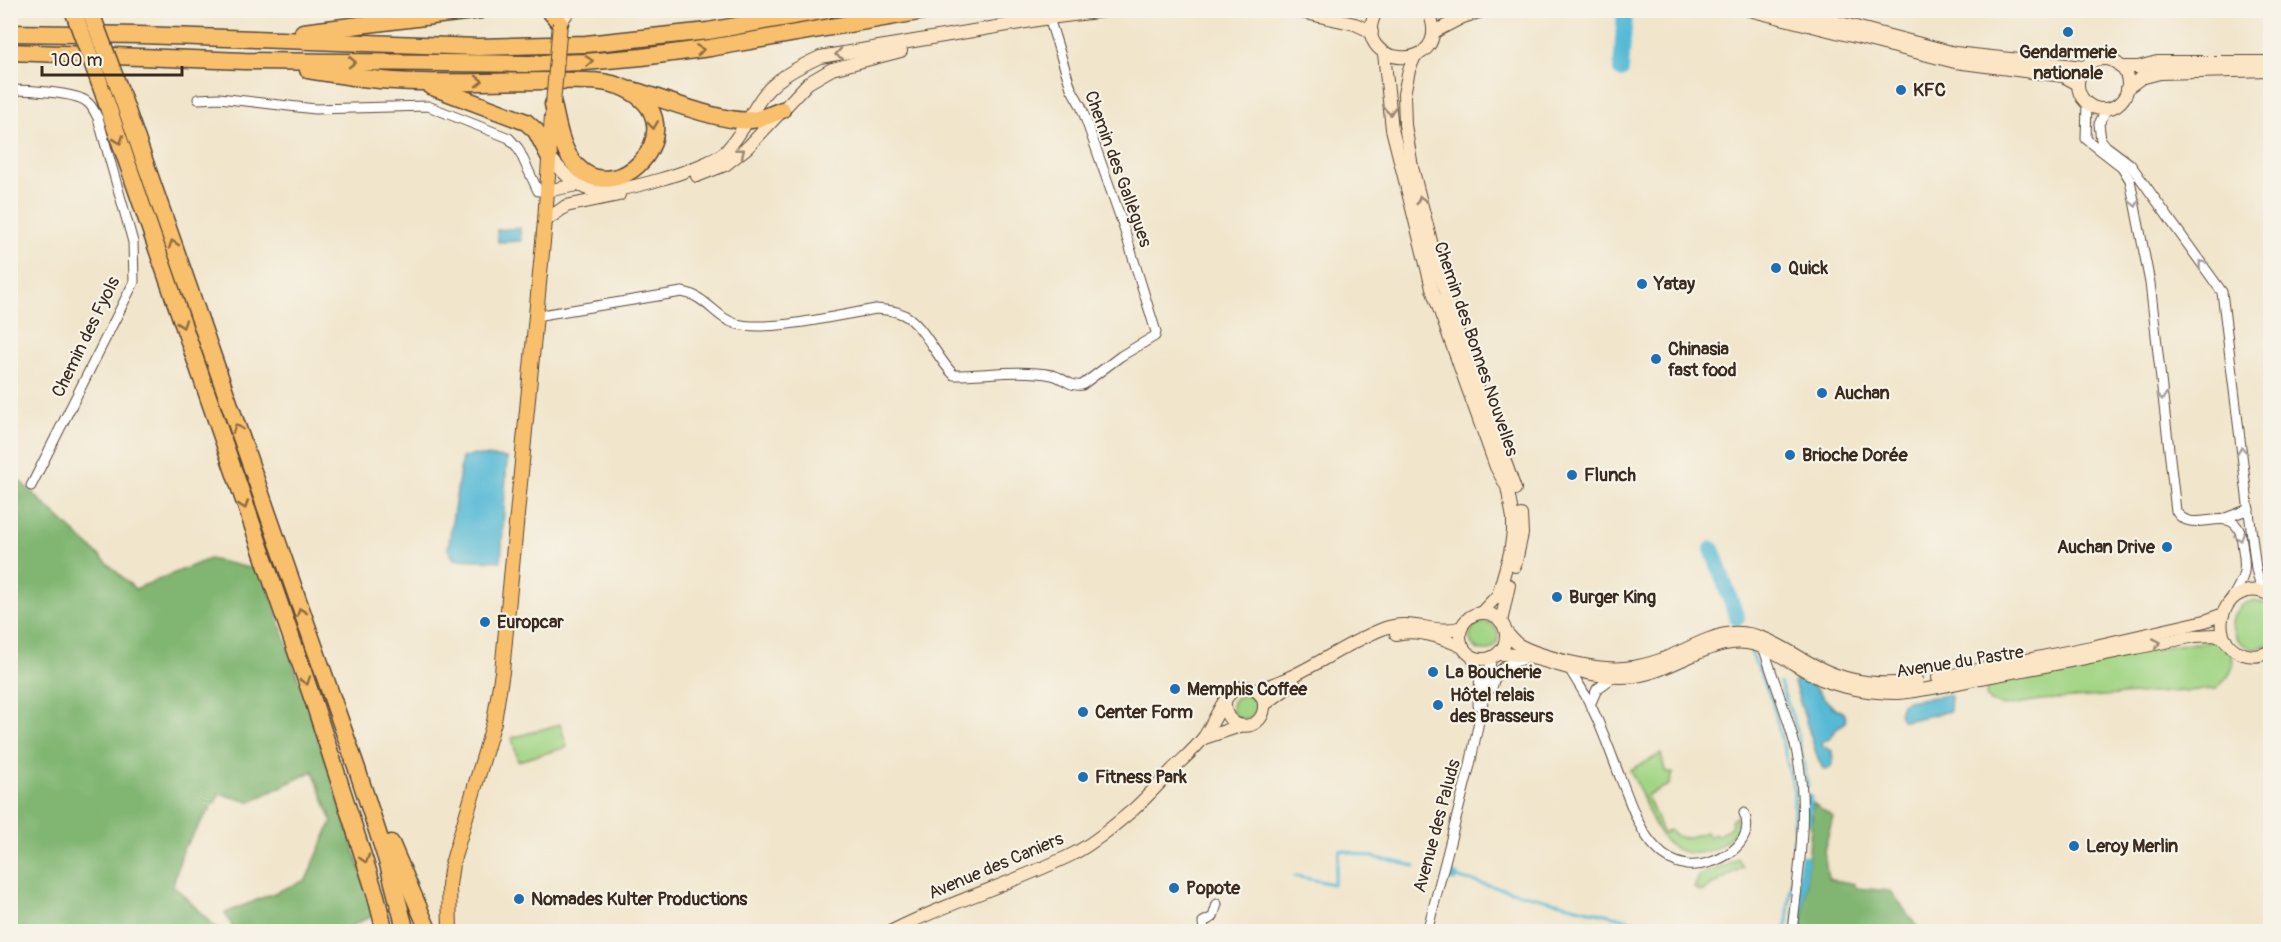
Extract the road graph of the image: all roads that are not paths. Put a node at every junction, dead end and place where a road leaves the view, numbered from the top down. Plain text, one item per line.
1 (73, 10) edge
2 (90, 10) edge
3 (481, 10) edge
4 (826, 10) edge
5 (930, 10) edge
6 (1113, 10) edge
7 (1292, 10) edge
8 (1377, 10) edge
9 (1428, 10) edge
10 (1485, 10) edge
11 (1749, 10) edge
12 (1791, 10) edge
13 (557, 14) edge
14 (1049, 18) junction
15 (979, 31) junction
16 (1372, 32) junction
17 (1434, 32) junction
18 (10, 33) edge
19 (250, 39) junction
20 (10, 52) edge
21 (1384, 53) junction
22 (1415, 56) junction
23 (252, 61) junction
24 (2271, 62) edge
25 (2121, 67) junction
26 (2084, 68) junction
27 (2271, 70) edge
28 (421, 82) junction
29 (2078, 84) junction
30 (2127, 88) junction
31 (625, 89) junction
32 (10, 90) edge
33 (198, 99) dead end
34 (2087, 103) junction
35 (553, 104) junction
36 (2107, 108) junction
37 (782, 110) junction
38 (748, 121) junction
39 (549, 156) junction
40 (577, 185) junction
41 (546, 191) junction
42 (566, 206) junction
43 (545, 221) junction
44 (535, 316) junction
45 (31, 486) dead end
46 (2248, 509) junction
47 (2223, 519) junction
48 (2266, 593) edge
49 (2230, 601) junction
50 (1481, 613) junction
51 (2223, 614) junction
52 (1462, 627) junction
53 (1503, 627) junction
54 (2226, 640) junction
55 (1764, 649) junction
56 (1466, 651) junction
57 (2268, 655) edge
58 (1495, 656) junction
59 (1532, 659) junction
60 (1570, 670) junction
61 (1612, 678) junction
62 (1255, 690) junction
63 (1225, 702) junction
64 (1264, 705) junction
65 (1590, 705) junction
66 (1240, 726) junction
67 (1479, 728) junction
68 (1203, 739) junction
69 (356, 766) junction
70 (1744, 813) dead end
71 (1217, 904) dead end
72 (906, 923) junction
73 (385, 932) edge
74 (406, 932) edge
75 (429, 932) edge
76 (452, 932) edge
77 (879, 932) edge
78 (890, 932) edge
79 (1204, 932) edge
80 (1427, 932) edge
81 (1792, 932) edge

1 -> 73 highway, bridge
69 -> 2 highway, bridge
3 - 19 highway
4 - 19 highway
23 -> 5 highway
6 - 14 street
7 - 16 street
8 - 16 street
9 - 17 street
10 - 17 street
11 - 29 street
12 - 26 street
13 - 35 main road, bridge
14 - 15 street
14 - 44 street, Chemin des Gallègues
15 - 37 street
15 -> 38 street
16 - 21 street
17 - 22 street
18 - 19 highway
20 - 23 highway
21 - 22 street
21 -> 50 street, Chemin des Bonnes Nouvelles
53 -> 22 street, Chemin des Bonnes Nouvelles
23 - 28 highway
24 - 25 street
25 - 26 street
25 - 30 street
26 - 29 street
27 - 30 street
28 -> 31 highway
28 - 39 highway
29 - 34 street
30 - 36 street
31 -> 35 highway
31 - 38 highway
32 - 45 street, Chemin des Fyols
33 - 41 street
34 - 36 street
34 -> 47 street
35 - 39 main road
46 -> 36 street
37 - 38 highway
42 -> 37 street
38 - 40 street
39 - 40 street
39 - 41 main road
40 - 41 street
41 - 42 street
41 - 43 main road
42 - 43 street
43 - 44 main road
44 - 76 main road
46 - 47 street
46 - 48 street
47 -> 49 street
48 - 49 street
49 - 51 street
50 - 52 street
50 - 53 street
51 - 53 street, Avenue du Pastre
51 - 54 street
52 - 56 street
52 - 62 street
53 - 58 street
55 -> 54 street, Avenue du Pastre
54 - 57 street
55 - 61 street, Avenue du Pastre
55 - 81 street
56 - 58 street
56 - 64 street
56 - 67 street, Avenue des Paluds
58 - 59 street, Avenue du Pastre
58 - 67 street, Avenue des Paluds
59 - 60 street, Avenue du Pastre
59 - 67 street, Avenue des Paluds
60 - 61 street, Avenue du Pastre
60 - 65 street
61 - 65 street
62 - 63 street
62 - 64 street
63 - 66 street
63 - 68 street, Avenue des Caniers
64 - 66 street
65 - 70 street
66 - 68 street, Avenue des Caniers
67 - 80 street, Avenue des Paluds
68 - 72 street, Avenue des Caniers
69 - 74 highway
69 - 75 highway
71 - 79 street
72 - 77 street, Avenue des Caniers
72 - 78 street, Avenue des Caniers

